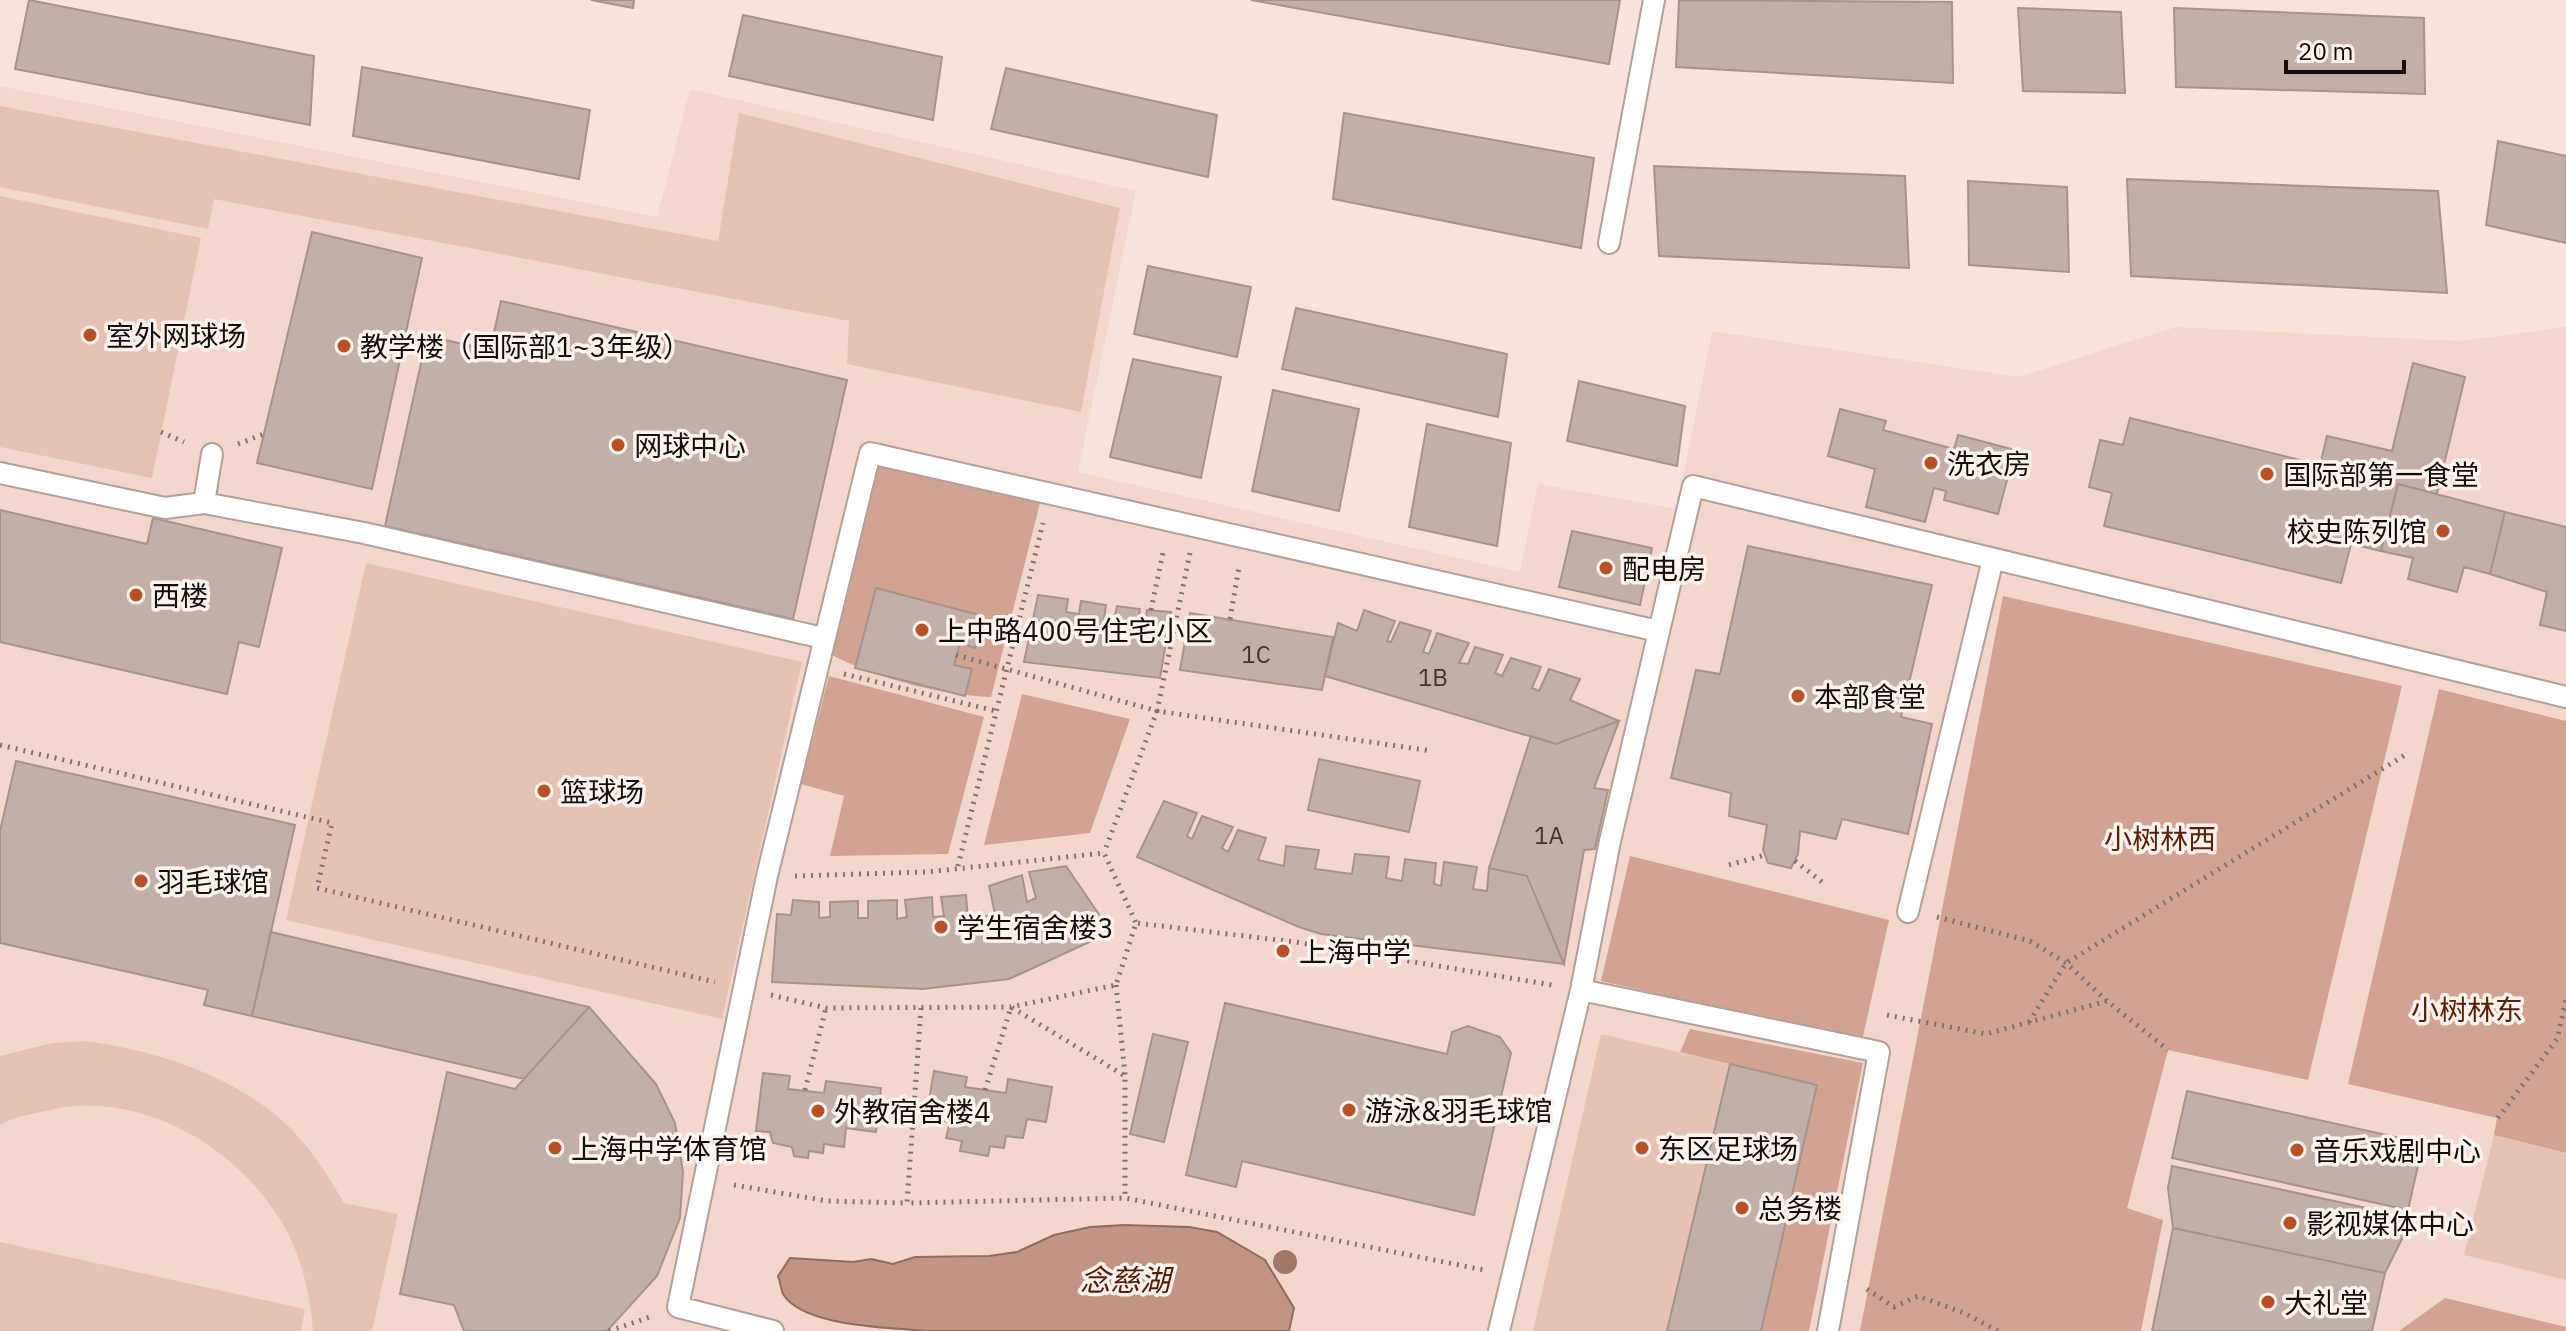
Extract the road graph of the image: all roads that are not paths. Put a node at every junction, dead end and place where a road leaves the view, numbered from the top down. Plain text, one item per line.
1 (1654, 0) edge
2 (1609, 243) dead end
3 (212, 454) dead end
4 (0, 473) edge
5 (204, 503) junction
6 (1993, 559) junction
7 (1658, 631) junction
8 (823, 638) junction
9 (2566, 697) edge
10 (1908, 912) road end
11 (1581, 990) junction
12 (773, 1331) edge
13 (1499, 1331) edge
14 (1828, 1331) edge

1 - 2 lane
3 - 5 lane
4 - 5 lane
5 - 8 lane
6 - 7 lane
6 - 9 lane
6 - 10 lane
7 - 8 lane
7 - 11 lane
8 - 12 lane
11 - 13 lane
11 - 14 lane

